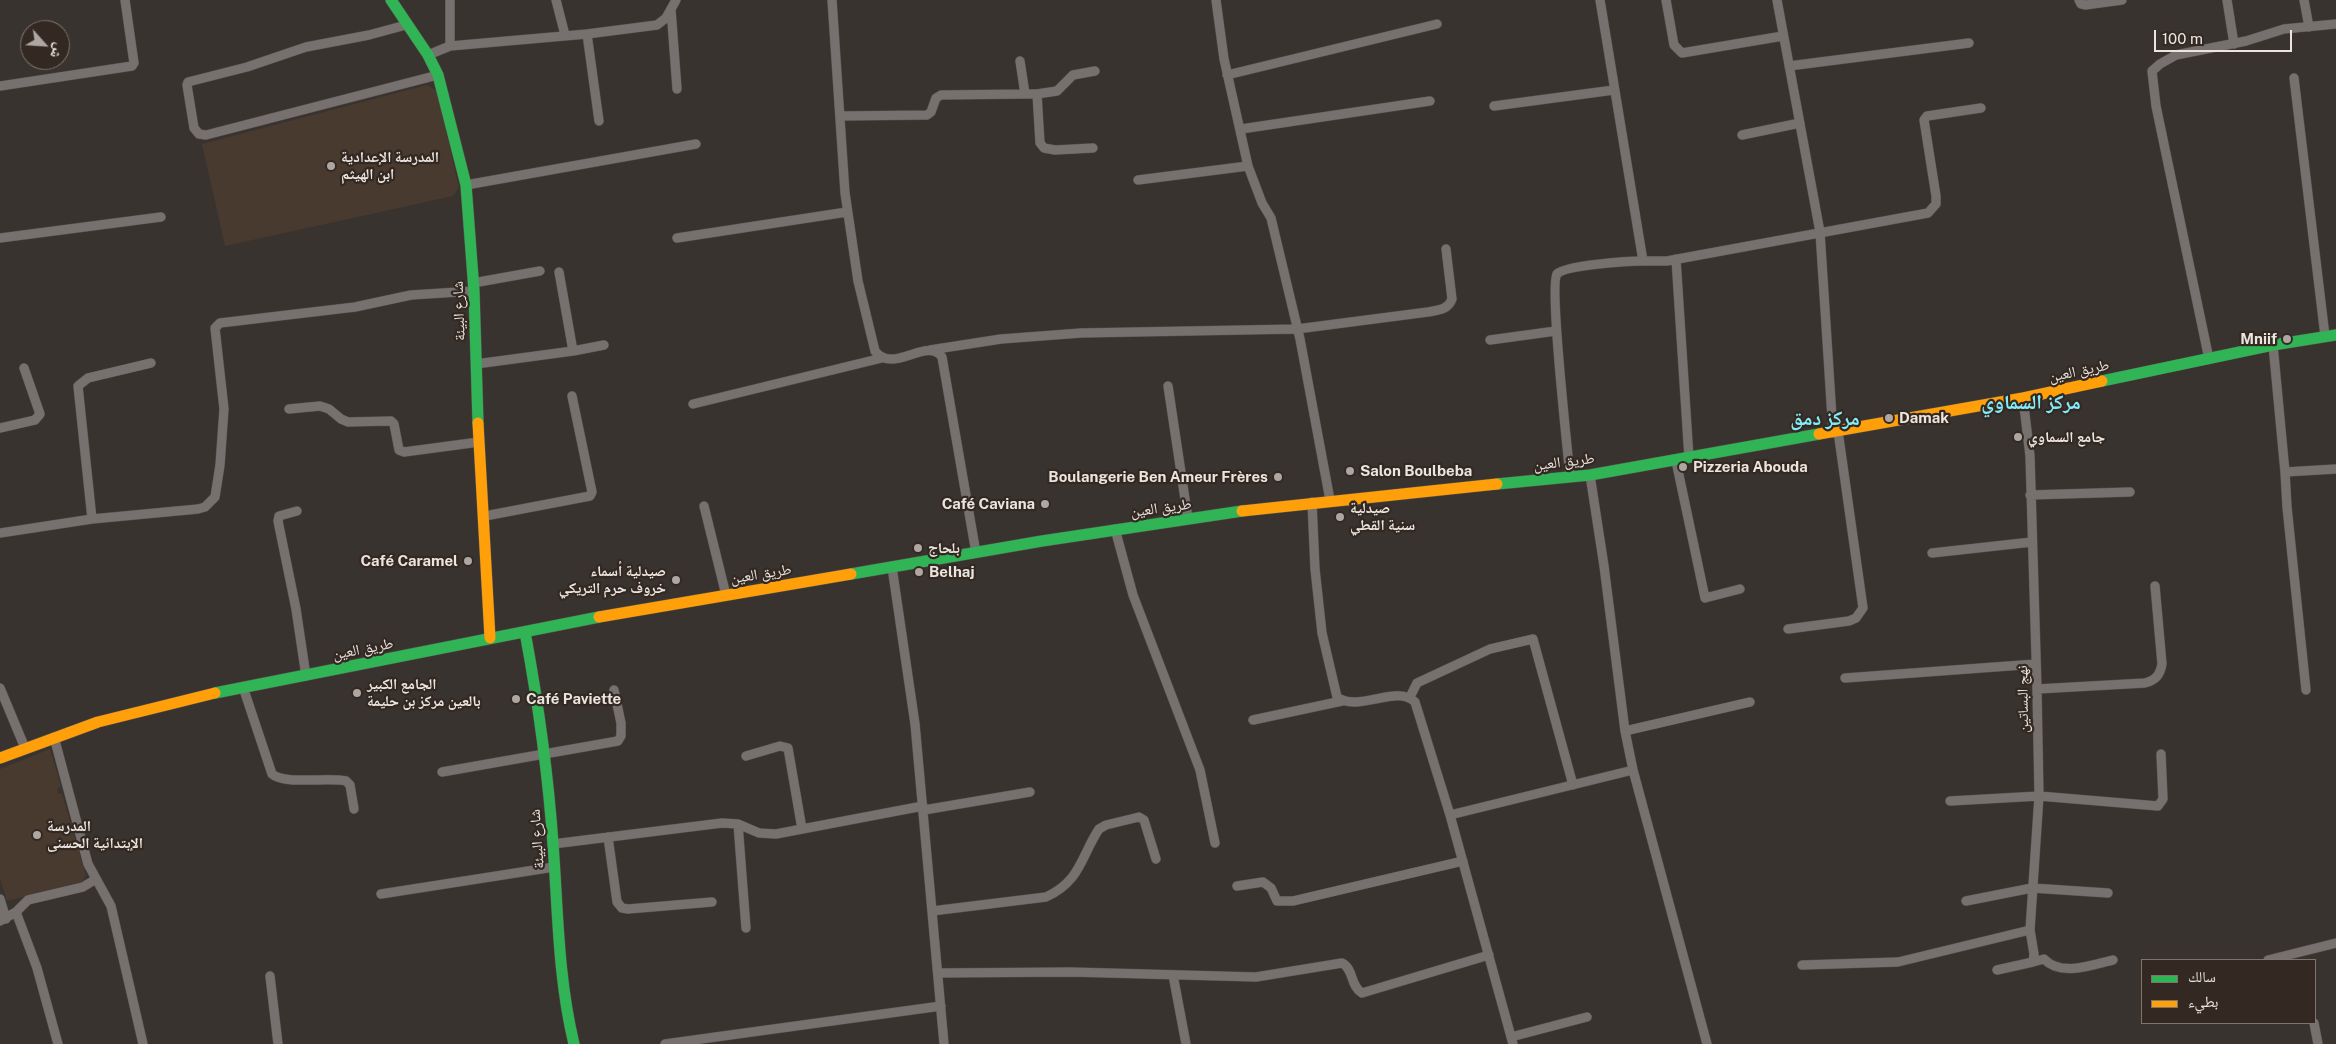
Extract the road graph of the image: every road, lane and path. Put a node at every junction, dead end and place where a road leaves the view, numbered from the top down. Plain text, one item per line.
1 (125, 0) edge
2 (390, 0) edge
3 (450, 0) edge
4 (556, 0) edge
5 (676, 0) edge
6 (832, 0) edge
7 (1216, 0) edge
8 (1600, 0) edge
9 (1666, 0) edge
10 (1777, 0) edge
11 (2079, 0) edge
12 (2122, 0) edge
13 (2227, 0) edge
14 (2304, 0) edge
15 (671, 8) junction
16 (1437, 24) dead end
17 (2336, 24) edge
18 (406, 25) junction
19 (2309, 27) junction
20 (587, 34) junction
21 (565, 35) junction
22 (1783, 36) junction
23 (1969, 43) dead end
24 (2234, 44) junction
25 (450, 46) junction
26 (428, 55) junction
27 (1020, 61) dead end
28 (1789, 66) junction
29 (1095, 71) dead end
30 (438, 75) junction
31 (1227, 75) junction
32 (2294, 78) dead end
33 (0, 86) edge
34 (677, 89) dead end
35 (1614, 90) junction
36 (1025, 94) junction
37 (1036, 94) junction
38 (1430, 100) dead end
39 (1494, 106) dead end
40 (1981, 108) dead end
41 (840, 116) junction
42 (599, 121) dead end
43 (1800, 123) junction
44 (1241, 129) junction
45 (1742, 135) dead end
46 (696, 144) dead end
47 (1093, 148) dead end
48 (1248, 166) junction
49 (1138, 180) dead end
50 (466, 184) junction
51 (847, 212) junction
52 (162, 217) dead end
53 (1820, 232) junction
54 (0, 238) edge
55 (677, 238) dead end
56 (1446, 249) dead end
57 (1676, 259) junction
58 (1643, 261) junction
59 (540, 271) dead end
60 (559, 272) dead end
61 (473, 287) junction
62 (1297, 329) junction
63 (1556, 331) junction
64 (2330, 335) edge
65 (1490, 340) dead end
66 (604, 345) dead end
67 (2273, 345) junction
68 (930, 350) junction
69 (574, 352) junction
70 (882, 358) junction
71 (2209, 359) junction
72 (151, 363) dead end
73 (476, 364) junction
74 (24, 368) dead end
75 (1168, 386) dead end
76 (572, 396) dead end
77 (2023, 398) junction
78 (692, 404) dead end
79 (289, 408) dead end
80 (0, 428) edge
81 (1835, 432) junction
82 (479, 442) junction
83 (1689, 458) junction
84 (1676, 460) junction
85 (2336, 469) edge
86 (2285, 472) junction
87 (1590, 475) junction
88 (1570, 477) junction
89 (2130, 492) dead end
90 (2030, 495) junction
91 (1330, 500) junction
92 (1312, 502) junction
93 (704, 506) dead end
94 (297, 510) dead end
95 (485, 516) junction
96 (92, 519) junction
97 (1188, 519) junction
98 (1115, 529) junction
99 (0, 533) edge
100 (2032, 542) junction
101 (976, 553) junction
102 (1932, 553) dead end
103 (892, 567) junction
104 (2155, 586) dead end
105 (1740, 589) dead end
106 (726, 595) junction
107 (1788, 629) dead end
108 (525, 632) junction
109 (490, 638) junction
110 (2036, 664) junction
111 (306, 676) junction
112 (1844, 678) dead end
113 (243, 687) junction
114 (0, 688) edge
115 (2037, 689) junction
116 (614, 690) dead end
117 (2306, 690) dead end
118 (1410, 697) junction
119 (1342, 701) junction
120 (1750, 702) dead end
121 (1253, 720) dead end
122 (1625, 731) junction
123 (54, 737) junction
124 (25, 748) junction
125 (544, 754) junction
126 (2161, 754) dead end
127 (746, 756) dead end
128 (0, 758) edge
129 (1633, 770) junction
130 (442, 772) dead end
131 (1573, 785) junction
132 (1030, 792) dead end
133 (2039, 796) junction
134 (1950, 801) dead end
135 (923, 808) junction
136 (354, 809) dead end
137 (1450, 815) junction
138 (738, 824) junction
139 (802, 829) junction
140 (608, 837) junction
141 (1215, 843) dead end
142 (553, 844) junction
143 (1156, 859) dead end
144 (1463, 861) junction
145 (554, 867) junction
146 (96, 879) junction
147 (1237, 886) dead end
148 (2032, 888) junction
149 (2108, 893) dead end
150 (381, 894) dead end
151 (0, 899) edge
152 (1966, 901) dead end
153 (712, 902) dead end
154 (932, 911) junction
155 (16, 912) junction
156 (3, 920) edge
157 (746, 928) dead end
158 (2030, 930) junction
159 (2336, 944) edge
160 (1489, 955) junction
161 (2302, 956) edge
162 (2276, 959) edge
163 (2113, 960) dead end
164 (2033, 962) junction
165 (1802, 965) dead end
166 (1997, 970) dead end
167 (938, 973) junction
168 (1173, 975) junction
169 (270, 976) dead end
170 (941, 1006) junction
171 (1587, 1017) dead end
172 (2314, 1024) edge
173 (1512, 1041) edge
174 (677, 1043) edge
175 (58, 1044) edge
176 (142, 1044) edge
177 (278, 1044) edge
178 (574, 1044) edge
179 (665, 1044) edge
180 (944, 1044) edge
181 (1186, 1044) edge
182 (1707, 1044) edge
183 (2318, 1044) edge

1 - 33 street
2 - 18 main road, شارع البيئة
3 - 25 street
4 - 21 street
5 - 15 street
6 - 41 street
7 - 31 street
8 - 35 street
9 - 22 street
10 - 22 street
11 - 12 street
13 - 24 street
14 - 19 street
15 - 20 street
15 - 34 street
16 - 31 street
17 - 19 street
18 - 26 main road, شارع البيئة
18 - 30 street
19 - 24 street
20 - 21 street
20 - 42 street
21 - 25 street
22 - 28 street
23 - 28 street
24 - 71 street
25 - 26 street
26 - 30 main road, شارع البيئة
27 - 36 street
28 - 43 street
29 - 37 street
30 - 50 main road, شارع البيئة
31 - 44 street
32 - 64 street
35 - 39 street
35 - 58 street
36 - 37 street
36 - 41 street
37 - 47 street
38 - 44 street
40 - 53 street
41 - 51 street
43 - 45 street
43 - 53 street
44 - 48 street
46 - 50 street
48 - 49 street
48 - 62 street
50 - 61 main road, شارع البيئة
51 - 55 street
51 - 70 street
52 - 54 street
53 - 57 street
53 - 81 street
56 - 62 street
57 - 58 street
57 - 83 street
58 - 63 street
59 - 61 street
60 - 69 street
61 - 73 main road, شارع البيئة
61 - 96 street
62 - 68 street
62 - 91 street
63 - 65 street
63 - 88 street
64 - 67 main road, طريق العين
66 - 69 street
67 - 71 main road, طريق العين
67 - 86 street
68 - 70 street
68 - 101 street
69 - 73 street
70 - 78 street
71 - 77 main road, طريق العين
72 - 96 street
73 - 82 main road, شارع البيئة
74 - 80 street
75 - 97 street
76 - 95 street
77 - 81 main road, طريق العين
77 - 90 street, نهج البساتين
79 - 82 street
81 - 83 main road, طريق العين
81 - 107 street
82 - 95 main road, شارع البيئة
83 - 84 main road, طريق العين
84 - 87 main road, طريق العين
84 - 105 street
85 - 86 street
86 - 117 street
87 - 88 main road, طريق العين
87 - 122 street
88 - 91 main road, طريق العين
89 - 90 street
90 - 100 street, نهج البساتين
91 - 92 main road, طريق العين
92 - 97 main road, طريق العين
92 - 119 street
93 - 106 street
94 - 111 street
95 - 109 main road, شارع البيئة
96 - 99 street
97 - 98 main road, طريق العين
98 - 101 main road, طريق العين
98 - 141 street
100 - 102 street
100 - 110 street, نهج البساتين
101 - 103 main road, طريق العين
103 - 106 main road, طريق العين
103 - 135 street
104 - 115 street
106 - 108 main road, طريق العين
108 - 109 main road, طريق العين
108 - 125 main road, شارع البيئة
109 - 111 main road, طريق العين
110 - 112 street
110 - 115 street, نهج البساتين
111 - 113 main road, طريق العين
113 - 123 main road, طريق العين
113 - 136 street
114 - 124 street
115 - 133 street, نهج البساتين
116 - 125 street
118 - 119 street
118 - 131 street
118 - 137 street
119 - 121 street
120 - 122 street
122 - 129 street
123 - 124 main road, طريق العين
123 - 146 street
124 - 128 main road, طريق العين
125 - 130 street
125 - 142 main road, شارع البيئة
126 - 133 street
127 - 139 street
129 - 131 street
129 - 182 street
131 - 137 street
132 - 135 street
133 - 134 street
133 - 148 street, نهج البساتين
135 - 139 street
135 - 154 street
137 - 144 street
138 - 139 street
138 - 140 street
138 - 157 street
140 - 142 street
140 - 153 street
142 - 145 main road, شارع البيئة
143 - 154 street
144 - 147 street
144 - 160 street
145 - 150 street
145 - 178 main road, شارع البيئة
146 - 155 street
146 - 176 street
148 - 149 street
148 - 152 street
148 - 158 street, نهج البساتين
151 - 156 street
154 - 167 street
155 - 156 street
155 - 175 street
158 - 164 street, نهج البساتين
158 - 165 street
159 - 161 street
160 - 168 street
160 - 173 street
161 - 162 street
163 - 164 street
164 - 166 street
167 - 168 street
167 - 170 street
168 - 181 street
169 - 177 street
170 - 174 street
170 - 180 street
171 - 173 street
172 - 183 street
174 - 179 street

